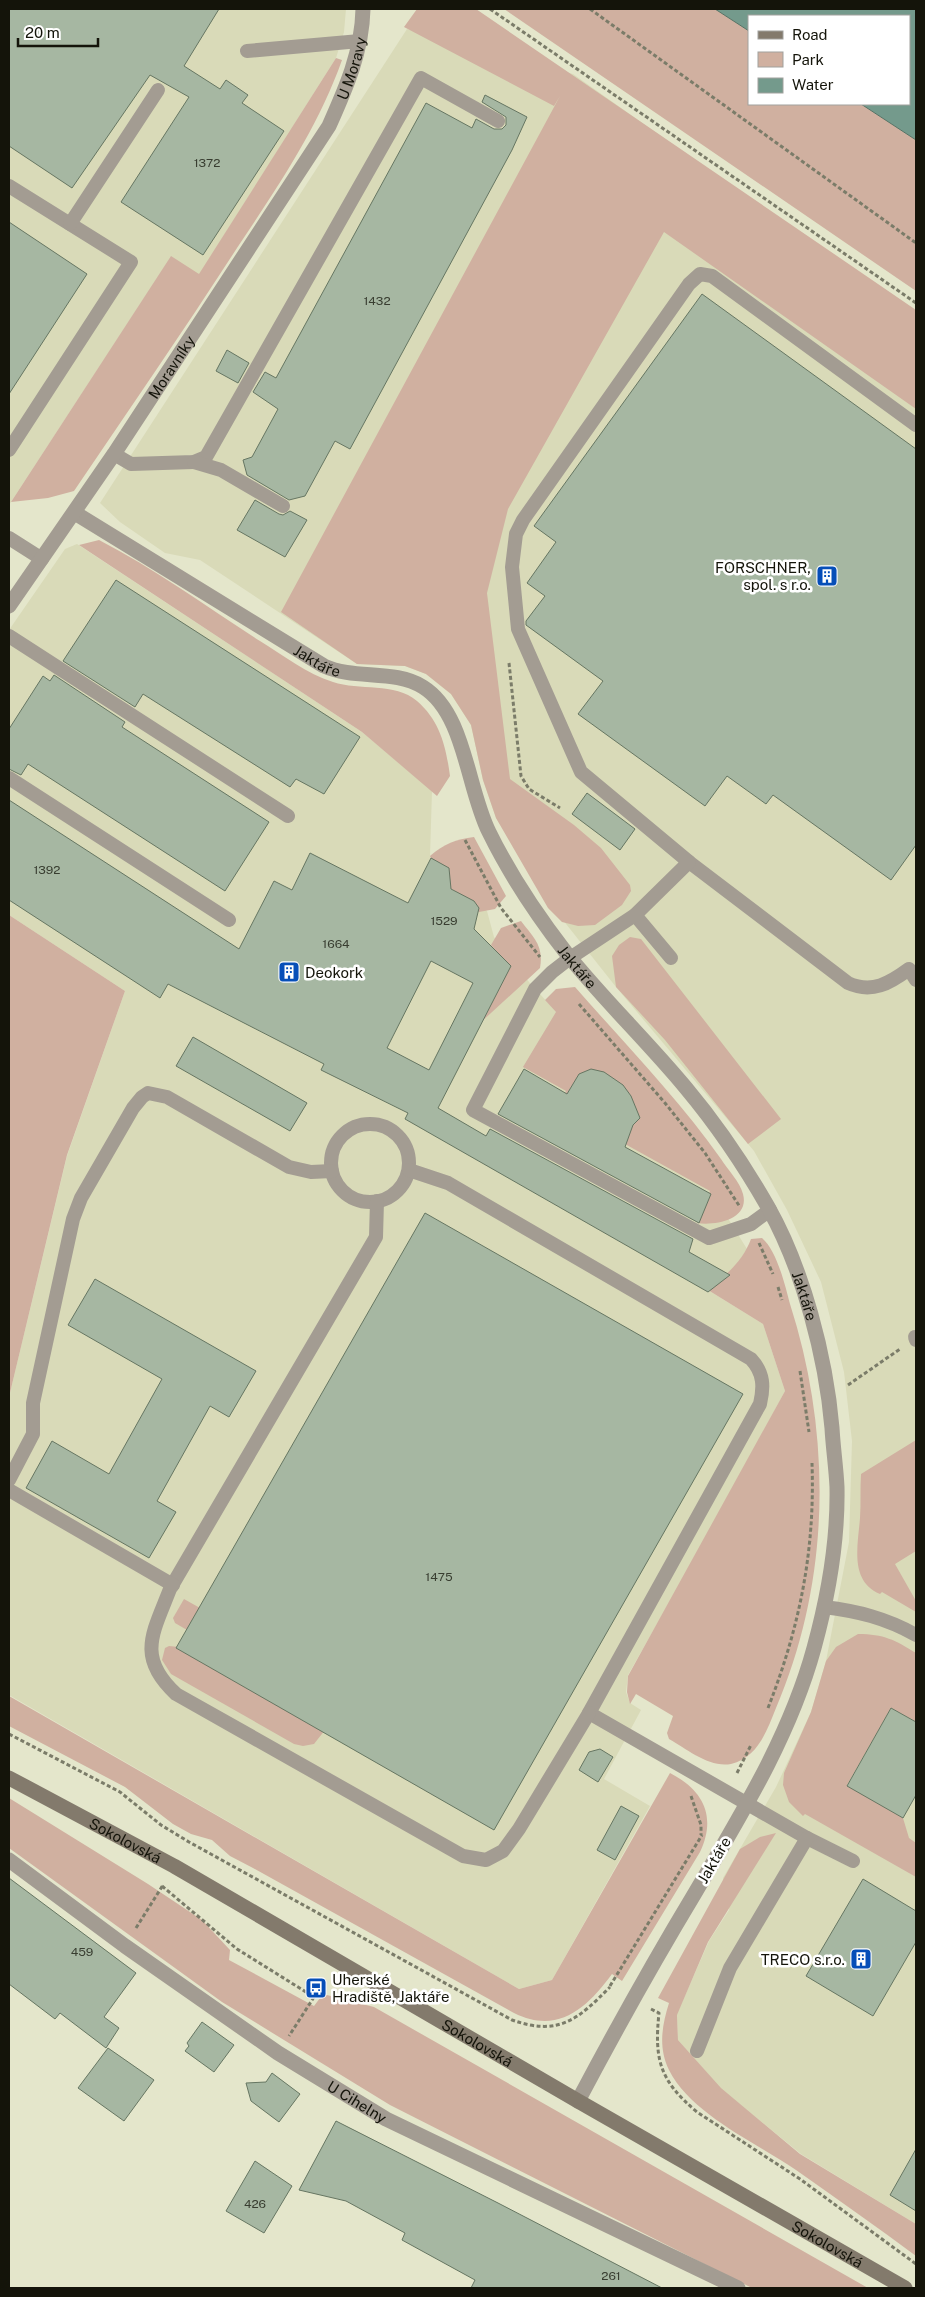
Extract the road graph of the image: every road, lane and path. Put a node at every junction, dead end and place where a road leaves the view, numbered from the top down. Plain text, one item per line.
1 (363, 9) edge
2 (490, 9) edge
3 (590, 9) edge
4 (360, 41) junction
5 (247, 51) dead end
6 (158, 90) dead end
7 (498, 121) dead end
8 (329, 126) joint
9 (9, 186) edge
10 (70, 224) junction
11 (916, 243) edge
12 (916, 303) edge
13 (916, 425) edge
14 (9, 450) edge
15 (114, 454) junction
16 (194, 462) junction
17 (283, 506) dead end
18 (74, 513) junction
19 (9, 538) edge
20 (42, 559) junction
21 (9, 606) edge
22 (521, 635) junction
23 (9, 636) edge
24 (9, 778) edge
25 (560, 808) dead end
26 (288, 816) dead end
27 (465, 840) dead end
28 (690, 862) junction
29 (635, 915) junction
30 (229, 920) dead end
31 (570, 958) junction
32 (671, 958) dead end
33 (914, 970) edge
34 (552, 972) junction
35 (577, 1002) dead end
36 (409, 1170) junction
37 (332, 1171) junction
38 (377, 1201) junction
39 (770, 1210) junction
40 (751, 1224) junction
41 (774, 1277) dead end
42 (777, 1286) dead end
43 (784, 1305) dead end
44 (916, 1338) edge
45 (799, 1362) dead end
46 (829, 1397) junction
47 (806, 1410) junction
48 (809, 1434) dead end
49 (812, 1460) dead end
50 (9, 1480) edge
51 (9, 1490) edge
52 (173, 1585) junction
53 (824, 1607) junction
54 (916, 1634) edge
55 (589, 1713) junction
56 (765, 1716) dead end
57 (9, 1734) edge
58 (754, 1738) dead end
59 (9, 1778) edge
60 (688, 1792) dead end
61 (727, 1792) junction
62 (747, 1804) junction
63 (704, 1831) dead end
64 (700, 1838) junction
65 (807, 1838) junction
66 (189, 1842) junction
67 (9, 1860) edge
68 (853, 1861) dead end
69 (174, 1866) junction
70 (162, 1886) junction
71 (125, 1946) junction
72 (610, 1986) junction
73 (633, 1998) junction
74 (697, 2051) dead end
75 (278, 2053) junction
76 (578, 2101) junction
77 (916, 2264) edge
78 (738, 2288) edge
79 (905, 2288) edge

1 - 4 street, U Moravy
2 - 12 path
3 - 11 path
4 - 5 lane
4 - 8 street, U Moravy
6 - 10 lane
7 - 16 lane
8 - 15 street, Moravníky
9 - 10 lane
10 - 14 lane
13 - 22 lane
15 - 16 lane
15 - 18 street, Moravníky
16 - 17 lane
18 - 20 street, Moravníky
18 - 31 street, Jaktáře
19 - 20 lane
20 - 21 street, Moravníky
22 - 25 path
22 - 28 lane
23 - 26 lane
24 - 30 lane
27 - 34 path
28 - 29 lane
28 - 33 lane
29 - 31 lane
29 - 32 lane
31 - 34 lane
31 - 39 street, Jaktáře
34 - 40 lane
35 - 40 path
36 - 37 lane
36 - 38 lane
36 - 55 lane
37 - 38 lane
37 - 50 lane
38 - 52 lane
39 - 40 lane
39 - 46 street, Jaktáře
40 - 41 path
42 - 43 path
44 - 46 path
45 - 47 path
46 - 47 path
46 - 53 street, Jaktáře
47 - 48 path
49 - 56 path
51 - 52 lane
52 - 55 lane
53 - 54 lane
53 - 62 street, Jaktáře
55 - 61 lane
57 - 66 path
58 - 61 path
59 - 69 main road, Sokolovská
60 - 64 path
61 - 62 lane
62 - 65 lane
62 - 73 street, Jaktáře
63 - 64 path
64 - 72 path
65 - 68 lane
65 - 74 lane
66 - 69 path
66 - 72 path
67 - 71 street, U Cihelny
69 - 70 path
69 - 76 main road, Sokolovská
70 - 71 path
70 - 75 path
71 - 75 street, U Cihelny
72 - 73 path
73 - 76 street, Jaktáře
73 - 77 path
75 - 78 street, U Cihelny
76 - 79 main road, Sokolovská

